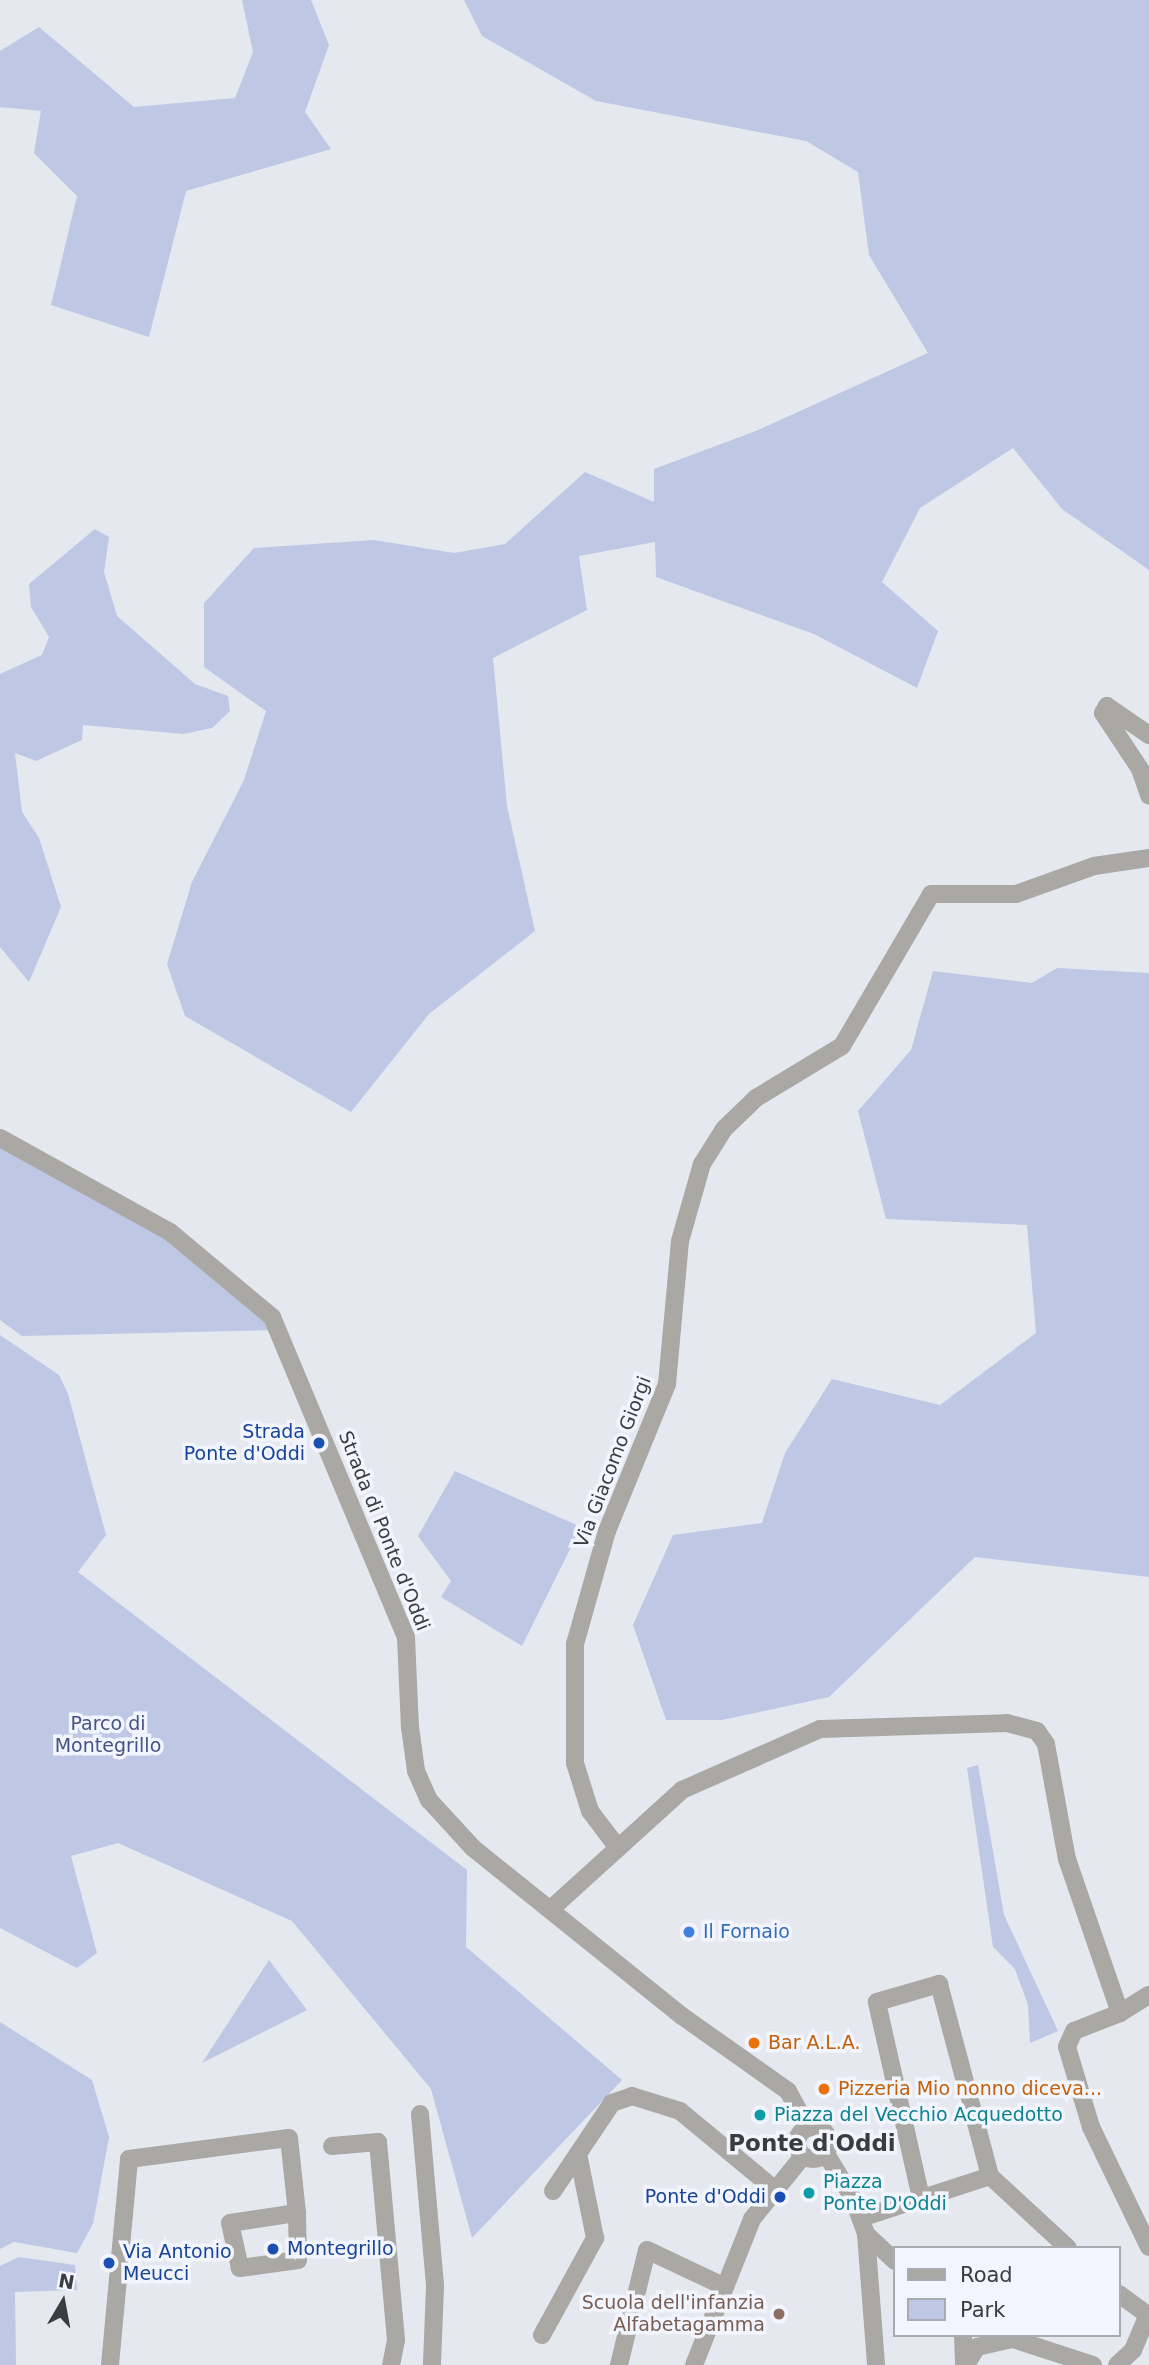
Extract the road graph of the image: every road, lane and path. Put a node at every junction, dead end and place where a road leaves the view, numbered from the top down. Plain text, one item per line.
1 (1149, 735) edge
2 (1149, 795) edge
3 (1149, 858) edge
4 (0, 1138) edge
5 (618, 1848) junction
6 (552, 1908) junction
7 (1149, 1995) edge
8 (1120, 2013) junction
9 (420, 2114) dead end
10 (808, 2128) junction
11 (332, 2146) dead end
12 (578, 2154) junction
13 (826, 2154) junction
14 (803, 2156) junction
15 (990, 2176) junction
16 (772, 2187) junction
17 (553, 2191) dead end
18 (921, 2198) junction
19 (297, 2213) dead end
20 (863, 2226) junction
21 (1066, 2246) edge
22 (1149, 2247) edge
23 (894, 2260) edge
24 (723, 2286) junction
25 (1121, 2296) edge
26 (1146, 2315) edge
27 (542, 2335) dead end
28 (963, 2337) edge
29 (110, 2365) edge
30 (391, 2365) edge
31 (432, 2365) edge
32 (619, 2365) edge
33 (694, 2365) edge
34 (876, 2365) edge
35 (965, 2365) edge
36 (1093, 2365) edge
37 (1117, 2365) edge

1 - 2 street
3 - 5 street, Via Giacomo Giorgi
4 - 6 street, Strada di Ponte d'Oddi
5 - 6 street
5 - 8 street
6 - 10 street, Strada di Ponte d'Oddi
7 - 8 street
8 - 22 street
9 - 31 street
10 - 13 street, Strada di Ponte d'Oddi
10 - 14 street
11 - 30 street
12 - 16 street
12 - 17 street
12 - 27 street
13 - 14 street
13 - 20 street
14 - 16 street
15 - 18 street
15 - 18 street
15 - 21 street
16 - 24 street
18 - 20 street
19 - 29 street
20 - 23 street
20 - 34 street
24 - 32 street
24 - 33 street
25 - 26 street
26 - 37 street
28 - 35 street
35 - 36 street

